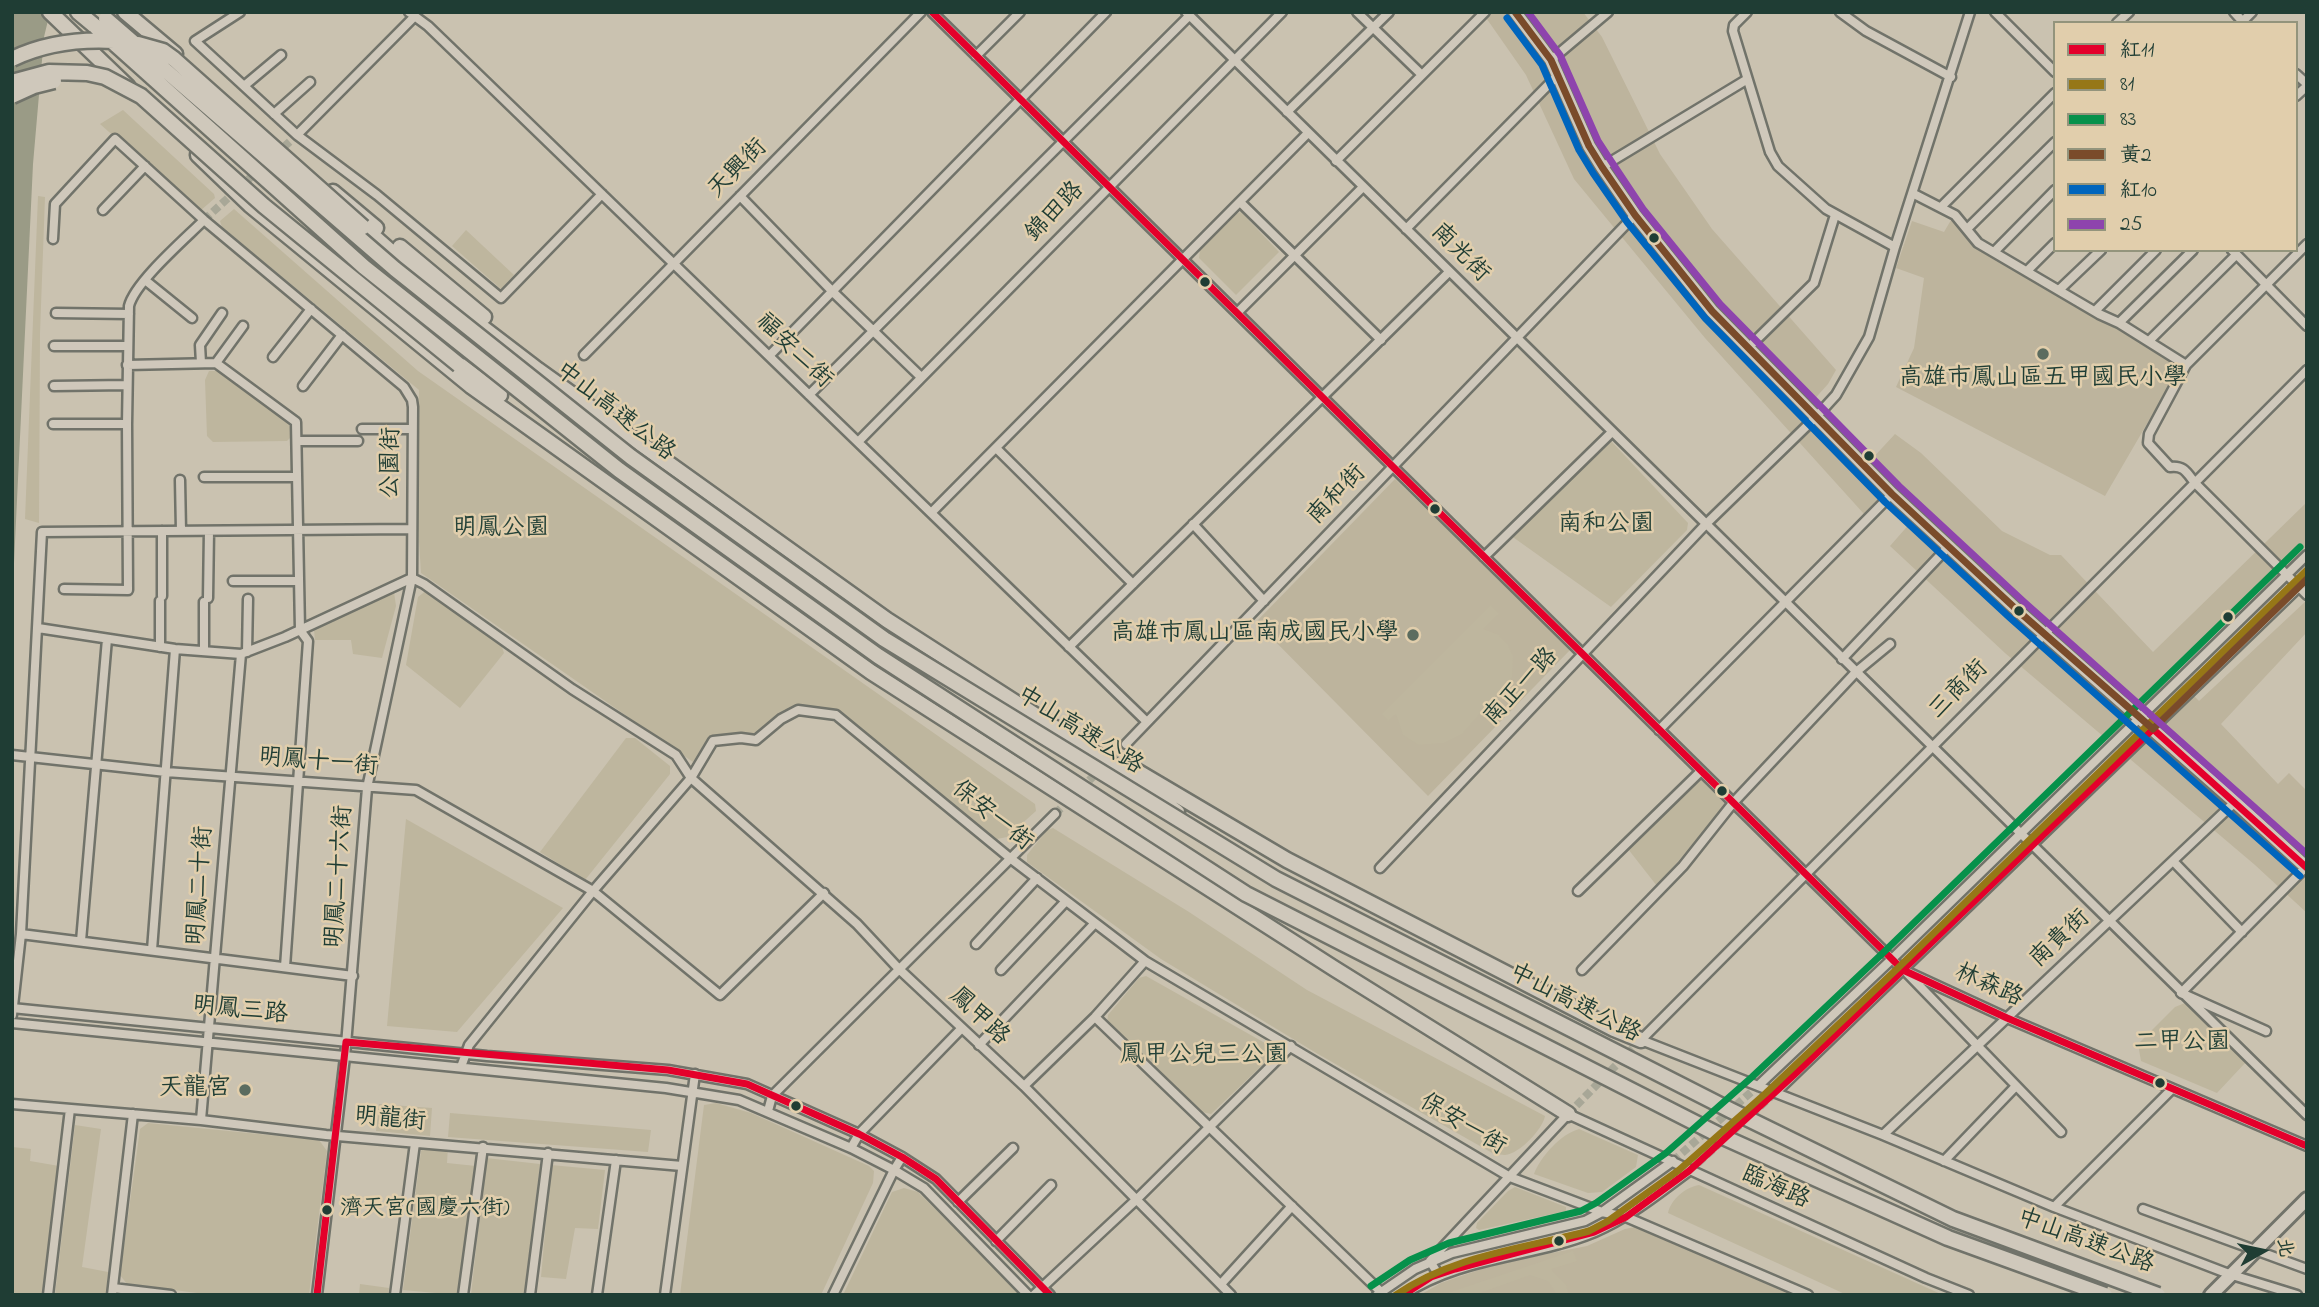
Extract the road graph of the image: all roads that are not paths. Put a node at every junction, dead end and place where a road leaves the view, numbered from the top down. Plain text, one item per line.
1 (78, 12) edge
2 (99, 12) edge
3 (125, 12) edge
4 (240, 12) edge
5 (921, 12) edge
6 (932, 12) edge
7 (1020, 12) edge
8 (1106, 12) edge
9 (1282, 12) edge
10 (1357, 12) edge
11 (1389, 12) edge
12 (1485, 12) edge
13 (1515, 12) edge
14 (1608, 12) edge
15 (1747, 12) edge
16 (1840, 12) edge
17 (1970, 12) edge
18 (1188, 14) edge
19 (2001, 14) edge
20 (411, 15) edge
21 (54, 16) edge
22 (1373, 28) junction
23 (12, 49) edge
24 (163, 51) junction
25 (281, 55) dead end
26 (976, 56) junction
27 (12, 59) edge
28 (1234, 60) junction
29 (1551, 60) junction
30 (2053, 70) edge
31 (1422, 75) junction
32 (1558, 75) junction
33 (1951, 77) junction
34 (1746, 80) junction
35 (12, 82) edge
36 (310, 82) dead end
37 (244, 86) junction
38 (2053, 95) edge
39 (12, 96) edge
40 (1019, 98) junction
41 (147, 101) junction
42 (1287, 112) junction
43 (274, 114) junction
44 (1308, 132) junction
45 (297, 135) junction
46 (1063, 141) junction
47 (2053, 144) edge
48 (1336, 161) junction
49 (145, 166) junction
50 (1602, 167) junction
51 (1109, 187) junction
52 (1363, 187) junction
53 (2053, 192) edge
54 (602, 194) junction
55 (1913, 194) junction
56 (740, 196) junction
57 (1240, 202) junction
58 (1941, 207) junction
59 (103, 210) dead end
60 (1635, 215) junction
61 (1835, 215) junction
62 (204, 220) junction
63 (1406, 229) junction
64 (1966, 229) junction
65 (53, 239) dead end
66 (2307, 244) edge
67 (2053, 245) edge
68 (1895, 247) junction
69 (1994, 252) junction
70 (2099, 252) edge
71 (2154, 252) edge
72 (2191, 252) edge
73 (2234, 252) edge
74 (1294, 256) junction
75 (1183, 260) junction
76 (674, 263) junction
77 (2027, 271) junction
78 (1449, 272) junction
79 (145, 280) junction
80 (2266, 284) junction
81 (2059, 290) junction
82 (833, 292) junction
83 (311, 309) junction
84 (2095, 311) junction
85 (56, 313) dead end
86 (222, 313) dead end
87 (1237, 313) junction
88 (128, 314) junction
89 (192, 318) dead end
90 (2119, 323) junction
91 (243, 326) dead end
92 (2307, 326) edge
93 (873, 332) junction
94 (342, 335) junction
95 (1517, 338) junction
96 (1381, 340) junction
97 (2149, 341) junction
98 (54, 346) dead end
99 (128, 346) junction
100 (1748, 348) junction
101 (584, 355) dead end
102 (769, 356) junction
103 (273, 357) dead end
104 (201, 363) junction
105 (216, 363) junction
106 (127, 365) junction
107 (2186, 365) junction
108 (2307, 370) edge
109 (921, 377) junction
110 (127, 385) junction
111 (54, 386) dead end
112 (303, 386) dead end
113 (574, 394) junction
114 (809, 395) junction
115 (1322, 397) junction
116 (1815, 418) junction
117 (53, 424) dead end
118 (127, 424) junction
119 (362, 429) dead end
120 (412, 429) junction
121 (1612, 432) junction
122 (297, 441) junction
123 (358, 441) dead end
124 (858, 442) junction
125 (996, 448) junction
126 (1393, 467) junction
127 (204, 477) dead end
128 (297, 477) junction
129 (180, 480) dead end
130 (2195, 483) junction
131 (1892, 494) junction
132 (640, 508) junction
133 (931, 513) junction
134 (1706, 524) junction
135 (1191, 527) junction
136 (411, 529) junction
137 (298, 530) junction
138 (128, 531) junction
139 (162, 531) junction
140 (181, 531) junction
141 (209, 531) junction
142 (1949, 546) junction
143 (2307, 555) edge
144 (1484, 557) junction
145 (2287, 575) junction
146 (412, 578) junction
147 (2307, 579) edge
148 (233, 581) dead end
149 (299, 581) junction
150 (1133, 584) junction
151 (2299, 587) junction
152 (64, 589) dead end
153 (2307, 595) edge
154 (248, 599) dead end
155 (1264, 601) junction
156 (1785, 602) junction
157 (887, 620) junction
158 (38, 628) junction
159 (300, 630) junction
160 (2045, 634) junction
161 (107, 639) junction
162 (1890, 644) dead end
163 (160, 647) junction
164 (1069, 647) junction
165 (176, 649) junction
166 (204, 651) junction
167 (244, 653) junction
168 (1581, 653) junction
169 (1842, 659) junction
170 (871, 672) junction
171 (1856, 672) junction
172 (2141, 718) junction
173 (1147, 722) junction
174 (2153, 729) junction
175 (1659, 730) junction
176 (1126, 744) tunnel mouth
177 (1932, 747) junction
178 (13, 755) edge
179 (31, 758) junction
180 (98, 765) junction
181 (1701, 771) junction
182 (166, 772) junction
183 (230, 776) junction
184 (691, 778) junction
185 (298, 781) junction
186 (367, 788) junction
187 (2235, 802) junction
188 (1733, 803) junction
189 (1055, 814) tunnel mouth
190 (2021, 834) junction
191 (2032, 845) junction
192 (1223, 847) junction
193 (1010, 858) junction
194 (1189, 858) junction
195 (2173, 861) junction
196 (2306, 867) edge
197 (1380, 868) dead end
198 (1806, 874) junction
199 (1037, 878) junction
200 (593, 891) junction
201 (1577, 891) dead end
202 (824, 893) junction
203 (1066, 901) junction
204 (2109, 921) junction
205 (1095, 923) junction
206 (2242, 932) junction
207 (21, 934) junction
208 (81, 941) junction
209 (976, 944) dead end
210 (152, 950) junction
211 (216, 958) junction
212 (1892, 959) junction
213 (1145, 961) junction
214 (285, 967) junction
215 (899, 970) junction
216 (1001, 970) dead end
217 (1582, 970) dead end
218 (1903, 970) junction
219 (353, 976) junction
220 (2181, 993) junction
221 (13, 1008) edge
222 (12, 1015) edge
223 (1094, 1017) junction
224 (2007, 1018) junction
225 (12, 1023) edge
226 (210, 1028) junction
227 (961, 1029) junction
228 (2266, 1031) dead end
229 (1641, 1040) junction
230 (209, 1042) junction
231 (346, 1042) junction
232 (979, 1045) junction
233 (1291, 1046) junction
234 (1977, 1046) junction
235 (464, 1054) junction
236 (345, 1057) junction
237 (461, 1067) junction
238 (695, 1074) junction
239 (1759, 1085) junction
240 (1024, 1086) junction
241 (2016, 1086) junction
242 (2172, 1089) junction
243 (691, 1092) junction
244 (1776, 1092) junction
245 (772, 1096) junction
246 (12, 1104) edge
247 (70, 1109) junction
248 (768, 1111) junction
249 (133, 1114) junction
250 (1568, 1114) junction
251 (2307, 1115) edge
252 (201, 1120) junction
253 (1210, 1128) junction
254 (2061, 1132) dead end
255 (859, 1135) junction
256 (1883, 1135) junction
257 (336, 1136) junction
258 (415, 1143) junction
259 (2307, 1146) edge
260 (483, 1147) junction
261 (851, 1148) junction
262 (1013, 1148) dead end
263 (548, 1153) junction
264 (902, 1157) junction
265 (616, 1160) junction
266 (1672, 1161) junction
267 (1944, 1161) junction
268 (682, 1166) junction
269 (894, 1170) junction
270 (1689, 1171) junction
271 (1510, 1177) junction
272 (1051, 1185) dead end
273 (1137, 1199) junction
274 (2307, 1199) edge
275 (958, 1202) junction
276 (1292, 1206) junction
277 (2054, 1207) junction
278 (2143, 1209) dead end
279 (1602, 1212) junction
280 (1626, 1217) junction
281 (996, 1241) junction
282 (2254, 1251) junction
283 (1430, 1261) junction
284 (2307, 1269) edge
285 (1438, 1274) junction
286 (2230, 1274) junction
287 (1221, 1284) junction
288 (1042, 1288) junction
289 (113, 1291) edge
290 (1379, 1293) edge
291 (48, 1295) edge
292 (171, 1295) edge
293 (317, 1295) edge
294 (395, 1295) edge
295 (463, 1295) edge
296 (530, 1295) edge
297 (597, 1295) edge
298 (665, 1295) edge
299 (834, 1295) edge
300 (1028, 1295) edge
301 (1034, 1295) edge
302 (1050, 1295) edge
303 (1231, 1295) edge
304 (1403, 1295) edge
305 (1808, 1295) edge
306 (1969, 1295) edge
307 (2105, 1295) edge
308 (2158, 1295) edge
309 (2200, 1295) edge
310 (2211, 1295) edge
311 (2297, 1295) edge

1 - 194 highway, 中山高速公路, bridge
2 - 192 highway, 中山高速公路, bridge
3 - 113 highway
4 - 37 street
5 - 56 street, 天興街
6 - 26 street, 林森路
7 - 26 street
8 - 40 street
9 - 28 street, 錦田路
10 - 22 street
11 - 22 street
12 - 31 street
13 - 29 main road
14 - 29 street
15 - 34 street
16 - 33 street
17 - 33 street, 南正一路
18 - 28 street, 南光街
18 - 46 street
19 - 30 street
20 - 45 street
20 - 54 street, 福安二街
21 - 132 highway
22 - 31 street
22 - 42 street
23 - 24 highway, bridge
24 - 27 highway, bridge
24 - 113 highway, bridge
25 - 37 street
26 - 40 street, 林森路
28 - 42 street, 南光街
28 - 51 street, 錦田路
29 - 32 main road
31 - 48 street
32 - 50 main road
32 - 63 street
33 - 55 street, 南正一路
34 - 50 street
34 - 61 street
35 - 41 highway, bridge
36 - 43 street
37 - 43 street
38 - 58 street
39 - 41 highway, bridge
40 - 46 street, 林森路
40 - 82 street
41 - 132 highway, bridge
42 - 44 street, 南光街
43 - 45 street
44 - 48 street, 南光街
44 - 57 street
45 - 54 street
46 - 51 street, 林森路
46 - 93 street
47 - 64 street
48 - 52 street, 南光街
49 - 59 street
49 - 62 street, 公園街
49 - 65 street, 公園街
50 - 60 main road
51 - 75 street, 林森路
51 - 109 street, 錦田路
52 - 63 street, 南光街
52 - 74 street
53 - 69 street
54 - 76 street, 福安二街
55 - 58 street
55 - 68 street, 南正一路
56 - 76 street, 天興街
56 - 82 street
57 - 74 street
57 - 75 street
58 - 64 street
60 - 95 street, 南和街
60 - 100 main road
61 - 68 street
61 - 100 street
62 - 79 street
62 - 83 street, 公園街
63 - 78 street, 南光街
64 - 69 street
66 - 80 street
67 - 77 street
68 - 116 street, 南正一路
69 - 77 street
70 - 81 street
71 - 84 street
72 - 90 street
73 - 80 street
73 - 97 street
74 - 87 street
74 - 96 street
75 - 87 street, 林森路
75 - 125 street
76 - 101 street, 天興街
76 - 102 street, 福安二街
77 - 81 street
78 - 95 street, 南光街
78 - 96 street
79 - 88 street
79 - 89 street
80 - 92 street
80 - 107 street
81 - 84 street
82 - 93 street
82 - 102 street
83 - 94 street, 公園街
83 - 103 street
84 - 90 street
85 - 88 street
86 - 104 street
87 - 115 street, 林森路
88 - 99 street
90 - 97 street
91 - 105 street
93 - 109 street
93 - 114 street
94 - 112 street
94 - 120 street, 公園街
95 - 121 street, 南光街
95 - 126 street, 南和街
96 - 115 street
97 - 107 street
98 - 99 street
99 - 106 street
100 - 116 main road
102 - 114 street, 福安二街
104 - 105 street
104 - 106 street
105 - 122 street
106 - 110 street
107 - 130 street
108 - 130 street, 三商街
109 - 124 street, 錦田路
110 - 111 street
110 - 118 street
113 - 157 highway
114 - 124 street, 福安二街
115 - 126 street, 林森路
115 - 135 street
116 - 131 main road
116 - 134 street, 南正一路
117 - 118 street
118 - 138 street
119 - 120 street
120 - 136 street, 公園街
121 - 134 street, 南光街
121 - 144 street
122 - 123 street
122 - 128 street
124 - 133 street, 福安二街
125 - 133 street
125 - 150 street
126 - 144 street, 林森路
126 - 155 street, 南和街
127 - 128 street
128 - 137 street
129 - 140 street
130 - 145 street
130 - 160 street, 三商街
131 - 142 main road
131 - 156 street
132 - 170 highway
133 - 164 street, 福安二街
134 - 156 street, 南光街
134 - 168 street, 南正一路
135 - 150 street
135 - 155 street
136 - 137 street
136 - 146 street, 公園街
137 - 141 street
137 - 149 street
138 - 139 street
138 - 152 street
138 - 158 street
139 - 140 street
139 - 163 street
140 - 141 street
141 - 166 street
142 - 160 main road
142 - 169 street
143 - 145 street
144 - 168 street, 林森路
145 - 151 street
145 - 172 street
146 - 159 street
146 - 184 street
146 - 186 street, 明鳳二十六街
147 - 151 street
148 - 149 street
149 - 159 street
150 - 164 street
151 - 153 street
151 - 174 street
154 - 167 street, 明鳳二十街
155 - 173 street, 南和街
156 - 169 street, 南光街
156 - 175 street
157 - 192 highway
157 - 229 highway
158 - 161 street
158 - 179 street
159 - 167 street
159 - 185 street
160 - 172 main road
160 - 177 street, 三商街
161 - 163 street
161 - 180 street
162 - 171 street
163 - 165 street
164 - 173 street, 福安二街
165 - 166 street
165 - 182 street
166 - 167 street
167 - 183 street, 明鳳二十街
168 - 175 street, 林森路
168 - 197 street, 南正一路
169 - 171 street, 南光街
170 - 194 highway
170 - 250 highway
171 - 177 street, 南光街
171 - 188 street
172 - 174 main road
172 - 190 street
173 - 176 street, 南和街
174 - 187 main road
174 - 191 street
175 - 181 street, 林森路
177 - 190 street, 南光街
177 - 198 street, 三商街
178 - 179 street, 明鳳十一街
179 - 180 street, 明鳳十一街
179 - 207 street
180 - 182 street, 明鳳十一街
180 - 208 street
181 - 188 street, 林森路
181 - 201 street
182 - 183 street, 明鳳十一街
182 - 210 street
183 - 185 street, 明鳳十一街
183 - 211 street, 明鳳二十街
184 - 193 street, 保安一街
184 - 200 street, 保安一街
184 - 202 street, 鳳甲路
185 - 186 street, 明鳳十一街
185 - 214 street
186 - 200 street, 明鳳十一街
186 - 219 street, 明鳳二十六街
187 - 195 street, 南貴街
187 - 196 main road
188 - 198 street, 林森路
188 - 217 street
189 - 193 street
190 - 191 street, 南光街
190 - 212 street
191 - 204 street, 南光街
191 - 218 street
192 - 308 highway, 中山高速公路, bridge
193 - 199 street, 保安一街
193 - 215 street
194 - 307 highway, 中山高速公路, bridge
195 - 204 street, 南貴街
195 - 206 street
196 - 206 street
198 - 212 street, 林森路
198 - 229 street, 三商街
199 - 203 street, 保安一街
199 - 209 street
200 - 202 street, 明鳳十一街
200 - 235 street, 保安一街
202 - 215 street, 鳳甲路
203 - 205 street, 保安一街
203 - 216 street
204 - 220 street, 南光街
204 - 224 street, 南貴街
205 - 213 street, 保安一街
205 - 232 street
206 - 220 street
207 - 208 street
207 - 221 street
208 - 210 street
210 - 211 street
211 - 214 street
211 - 226 street, 明鳳二十街
212 - 218 street, 林森路
212 - 239 street
213 - 223 street
213 - 233 street, 保安一街
214 - 219 street
215 - 227 street, 鳳甲路
215 - 245 street
218 - 224 street, 林森路
218 - 234 street
218 - 244 street
219 - 231 street, 明鳳二十六街
220 - 228 street
220 - 251 street, 南光街
221 - 222 street
221 - 226 street, 明鳳三路
223 - 240 street
223 - 253 street
224 - 234 street, 南貴街
224 - 242 street, 林森路
225 - 230 street, 明鳳三路
226 - 230 street, 明鳳二十街
226 - 231 street, 明鳳三路
227 - 232 street, 鳳甲路
227 - 255 street
229 - 239 street
230 - 236 street, 明鳳三路
230 - 252 street, 明鳳二十街
231 - 235 street, 明鳳三路
231 - 236 street, 明鳳二十六街
232 - 240 street, 鳳甲路
233 - 253 street
233 - 271 street, 保安一街
234 - 241 street
234 - 256 street, 南貴街
235 - 237 street, 保安一街
235 - 238 street, 明鳳三路
236 - 237 street, 明鳳三路
236 - 257 street, 明鳳二十六街
237 - 243 street, 明鳳三路
238 - 243 street
238 - 245 street, 明鳳三路
239 - 244 street
240 - 273 street, 鳳甲路
241 - 254 street
241 - 267 street
242 - 259 street, 林森路
242 - 277 street
243 - 248 street, 明鳳三路
243 - 268 street
244 - 256 street
245 - 248 street
245 - 255 street, 明鳳三路
246 - 247 street, 明龍街
247 - 249 street, 明龍街
247 - 291 street
248 - 261 street, 明鳳三路
249 - 252 street, 明龍街
249 - 289 street
250 - 266 street, 臨海路
250 - 271 street
252 - 257 street, 明龍街
253 - 273 street
253 - 276 street
255 - 261 street
255 - 264 street, 明鳳三路
256 - 267 street
257 - 258 street, 明龍街
257 - 293 street, 明鳳二十六街
258 - 260 street, 明龍街
258 - 294 street
260 - 263 street, 明龍街
260 - 295 street
261 - 269 street, 明鳳三路
262 - 275 street
263 - 265 street, 明龍街
263 - 296 street
264 - 269 street
264 - 275 street, 明鳳三路
265 - 268 street, 明龍街
265 - 297 street
266 - 270 street, 臨海路
266 - 279 street
267 - 277 street
268 - 298 street
269 - 299 street
269 - 300 street, 明鳳三路
270 - 280 street
270 - 306 street, 臨海路
271 - 279 street, 保安一街
271 - 283 street
272 - 281 street
273 - 287 street, 鳳甲路
273 - 288 street
274 - 282 main road
275 - 281 street, 明鳳三路
276 - 287 street
276 - 290 street
277 - 286 street
278 - 282 street
279 - 280 street, 保安一街
279 - 283 street
280 - 285 street
280 - 305 street, 保安一街
281 - 288 street, 明鳳三路
282 - 284 street
282 - 286 main road
283 - 285 street
283 - 290 street
285 - 304 street
286 - 309 main road
286 - 310 main road
286 - 311 street
287 - 303 street, 鳳甲路
288 - 301 street
288 - 302 street, 明鳳三路
289 - 292 street

